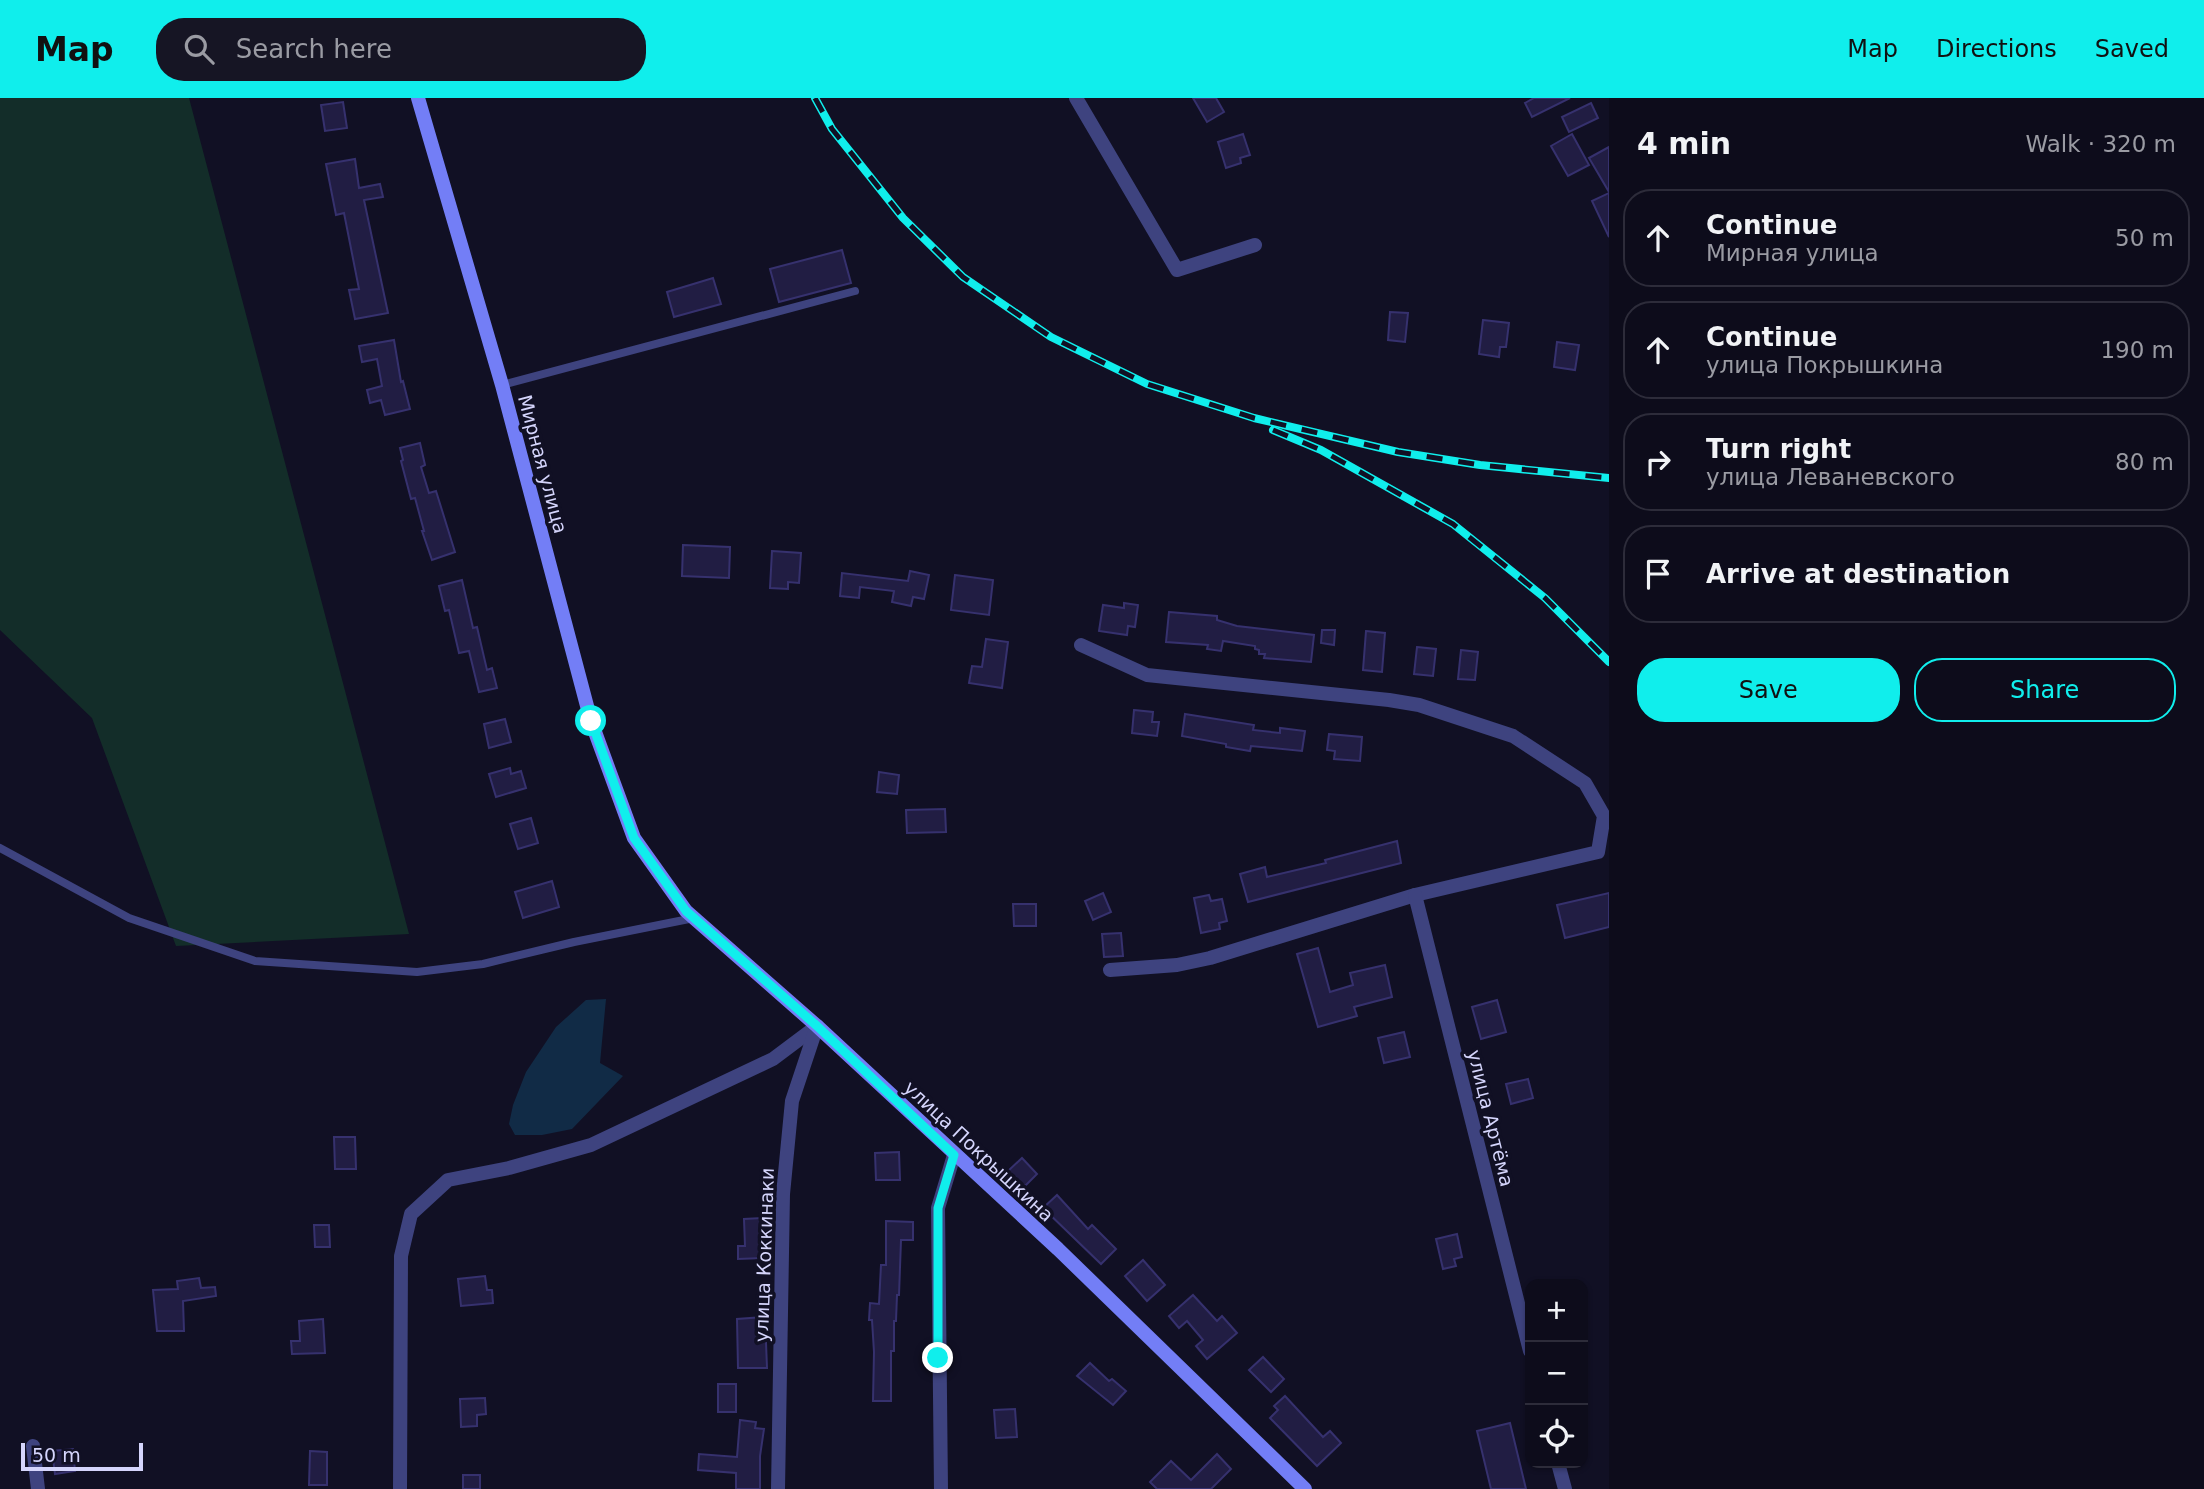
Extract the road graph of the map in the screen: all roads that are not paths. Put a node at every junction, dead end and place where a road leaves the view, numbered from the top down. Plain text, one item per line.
1 (418, 98) edge
2 (1076, 98) edge
3 (1255, 245) dead end
4 (855, 291) dead end
5 (502, 385) junction
6 (1080, 645) dead end
7 (634, 838) joint
8 (0, 848) edge
9 (1415, 895) junction
10 (694, 918) junction
11 (1110, 970) dead end
12 (817, 1026) junction
13 (954, 1155) junction
14 (1528, 1342) edge
15 (33, 1446) dead end
16 (1559, 1468) edge
17 (38, 1489) edge
18 (400, 1489) edge
19 (778, 1489) edge
20 (941, 1489) edge
21 (1305, 1489) edge
22 (1564, 1489) edge

1 - 5 street, Мирная улица
2 - 3 street
4 - 5 lane
5 - 7 street, Мирная улица
6 - 9 street
7 - 10 street, улица Покрышкина
8 - 10 lane
9 - 11 street
9 - 14 street, улица Артёма
10 - 12 street, улица Покрышкина
12 - 13 street, улица Покрышкина
12 - 18 street
12 - 19 street, улица Коккинаки
13 - 20 street
13 - 21 street, улица Покрышкина
15 - 17 street
16 - 22 street

